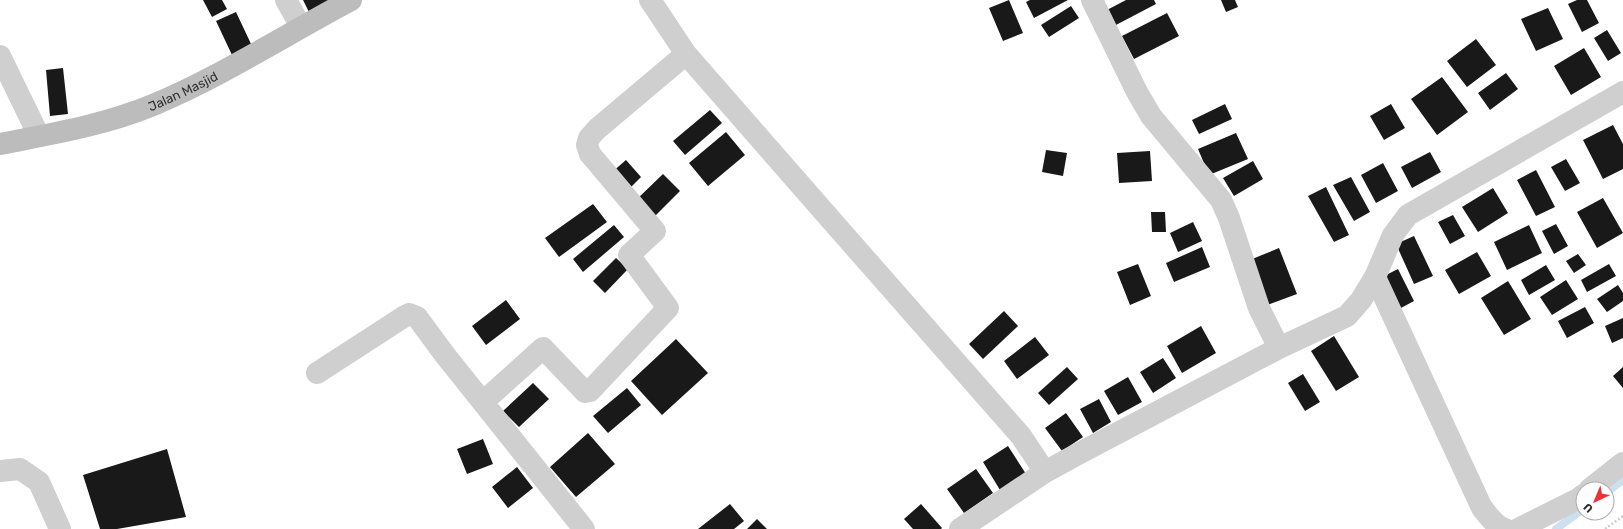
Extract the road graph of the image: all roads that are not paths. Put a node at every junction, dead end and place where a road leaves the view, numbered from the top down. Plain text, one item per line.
1 (286, 0) edge
2 (351, 0) edge
3 (650, 0) edge
4 (1092, 0) edge
5 (301, 27) junction
6 (686, 54) junction
7 (0, 56) edge
8 (1623, 92) edge
9 (39, 136) junction
10 (0, 144) edge
11 (1375, 277) junction
12 (1275, 341) junction
13 (317, 373) dead end
14 (483, 402) junction
15 (1623, 463) edge
16 (0, 471) edge
17 (1045, 472) junction
18 (1600, 481) edge
19 (1575, 500) edge
20 (60, 529) edge
21 (584, 529) edge
22 (960, 529) edge
23 (1506, 529) edge
24 (1518, 529) edge

1 - 5 street
2 - 5 street, Jalan Masjid
3 - 6 street
4 - 12 street
5 - 9 street, Jalan Masjid
6 - 14 street
6 - 17 street
7 - 9 street
8 - 11 street
9 - 10 street, Jalan Masjid
11 - 12 street
11 - 23 street
12 - 17 street
13 - 14 street
14 - 21 street
15 - 18 street
16 - 20 street
17 - 22 street
19 - 24 street

